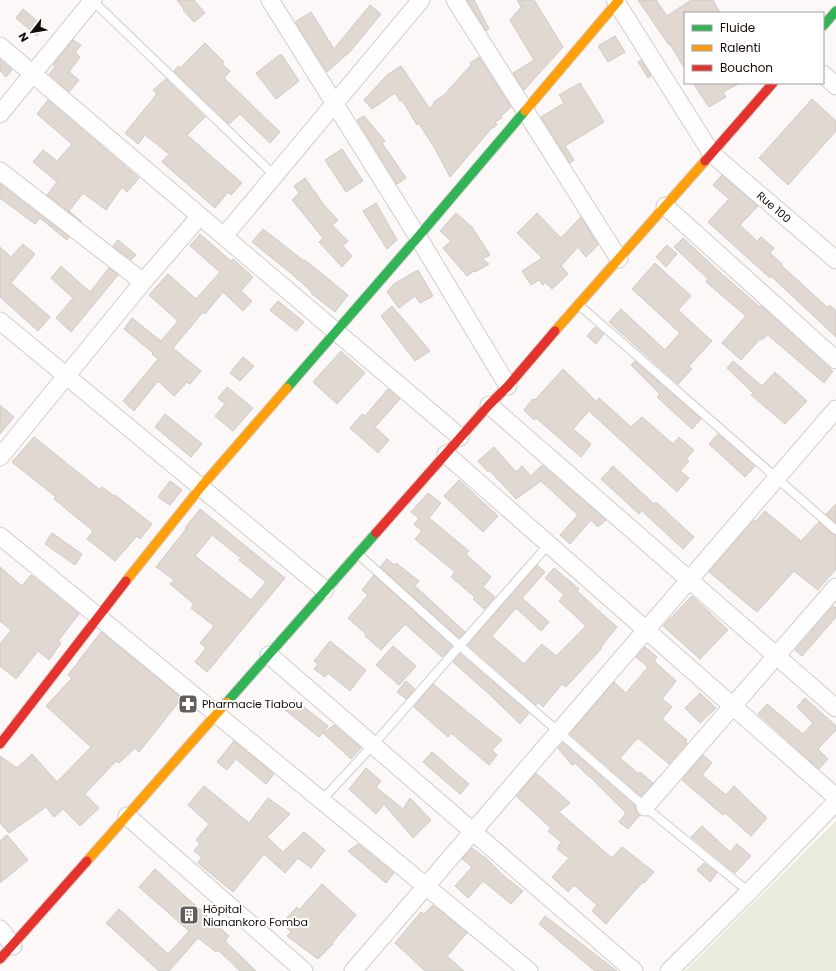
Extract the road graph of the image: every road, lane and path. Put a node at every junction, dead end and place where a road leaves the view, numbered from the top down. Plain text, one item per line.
1 (93, 0) edge
2 (270, 0) edge
3 (421, 0) edge
4 (455, 0) edge
5 (617, 1) edge
6 (836, 11) edge
7 (824, 25) edge
8 (0, 46) edge
9 (33, 74) junction
10 (824, 75) edge
11 (772, 84) edge
12 (836, 86) edge
13 (335, 105) junction
14 (525, 111) junction
15 (0, 114) edge
16 (712, 154) junction
17 (0, 171) edge
18 (274, 175) junction
19 (665, 206) junction
20 (200, 216) junction
21 (224, 236) junction
22 (418, 237) junction
23 (619, 259) junction
24 (836, 260) edge
25 (143, 282) junction
26 (578, 304) junction
27 (0, 322) edge
28 (335, 331) junction
29 (836, 360) edge
30 (66, 376) junction
31 (508, 386) junction
32 (489, 405) junction
33 (836, 410) edge
34 (460, 438) junction
35 (446, 454) junction
36 (0, 457) edge
37 (777, 478) junction
38 (201, 487) junction
39 (836, 530) edge
40 (0, 536) edge
41 (548, 545) junction
42 (358, 554) junction
43 (689, 580) junction
44 (836, 587) edge
45 (326, 590) junction
46 (98, 616) junction
47 (646, 630) junction
48 (460, 646) junction
49 (269, 655) junction
50 (776, 656) junction
51 (733, 706) junction
52 (836, 708) edge
53 (217, 714) junction
54 (558, 732) junction
55 (0, 744) edge
56 (373, 745) junction
57 (836, 797) edge
58 (322, 800) junction
59 (836, 802) edge
60 (645, 807) junction
61 (127, 816) junction
62 (473, 832) junction
63 (426, 886) junction
64 (749, 892) junction
65 (0, 929) edge
66 (13, 946) junction
67 (0, 959) edge
68 (304, 971) edge
69 (353, 971) edge
70 (529, 971) edge
71 (634, 971) edge
72 (668, 971) edge

1 - 9 street
1 - 18 lane
2 - 13 street
3 - 13 street
4 - 14 street
5 - 14 street
5 - 16 street, Rue 100
6 - 7 street
8 - 9 street
9 - 15 street
9 - 20 street
10 - 12 street
11 - 16 street
13 - 18 street
13 - 22 street
14 - 22 street
14 - 23 street
16 - 19 street
16 - 24 street, Rue 100
17 - 25 street
18 - 21 street
19 - 23 street
19 - 29 street
20 - 21 street
20 - 25 street
21 - 28 street
22 - 28 street
22 - 31 street
23 - 26 street
25 - 30 street
26 - 31 street
26 - 37 lane
27 - 30 street
28 - 34 street
28 - 38 street
30 - 36 street
30 - 38 street
31 - 32 street
32 - 34 street
32 - 43 street
33 - 37 street
34 - 35 street
35 - 41 street
35 - 42 street
37 - 39 lane
37 - 43 street
38 - 45 street
38 - 46 street
40 - 46 street
41 - 47 street
41 - 48 lane
42 - 45 street
42 - 48 lane
43 - 47 street
43 - 50 street
44 - 50 street
45 - 49 street
46 - 53 street
46 - 55 street
47 - 51 street
47 - 54 street
48 - 54 lane
48 - 56 lane
49 - 53 street
49 - 56 street
50 - 51 street
50 - 52 street
51 - 57 street
51 - 60 street
53 - 58 street
53 - 61 street
54 - 60 lane
54 - 62 street
56 - 58 lane
56 - 62 street
58 - 63 street
59 - 64 street
60 - 64 lane
61 - 66 street
61 - 68 street
62 - 63 street
62 - 71 street
63 - 69 street
63 - 70 street
64 - 72 street
65 - 66 street
66 - 67 street

